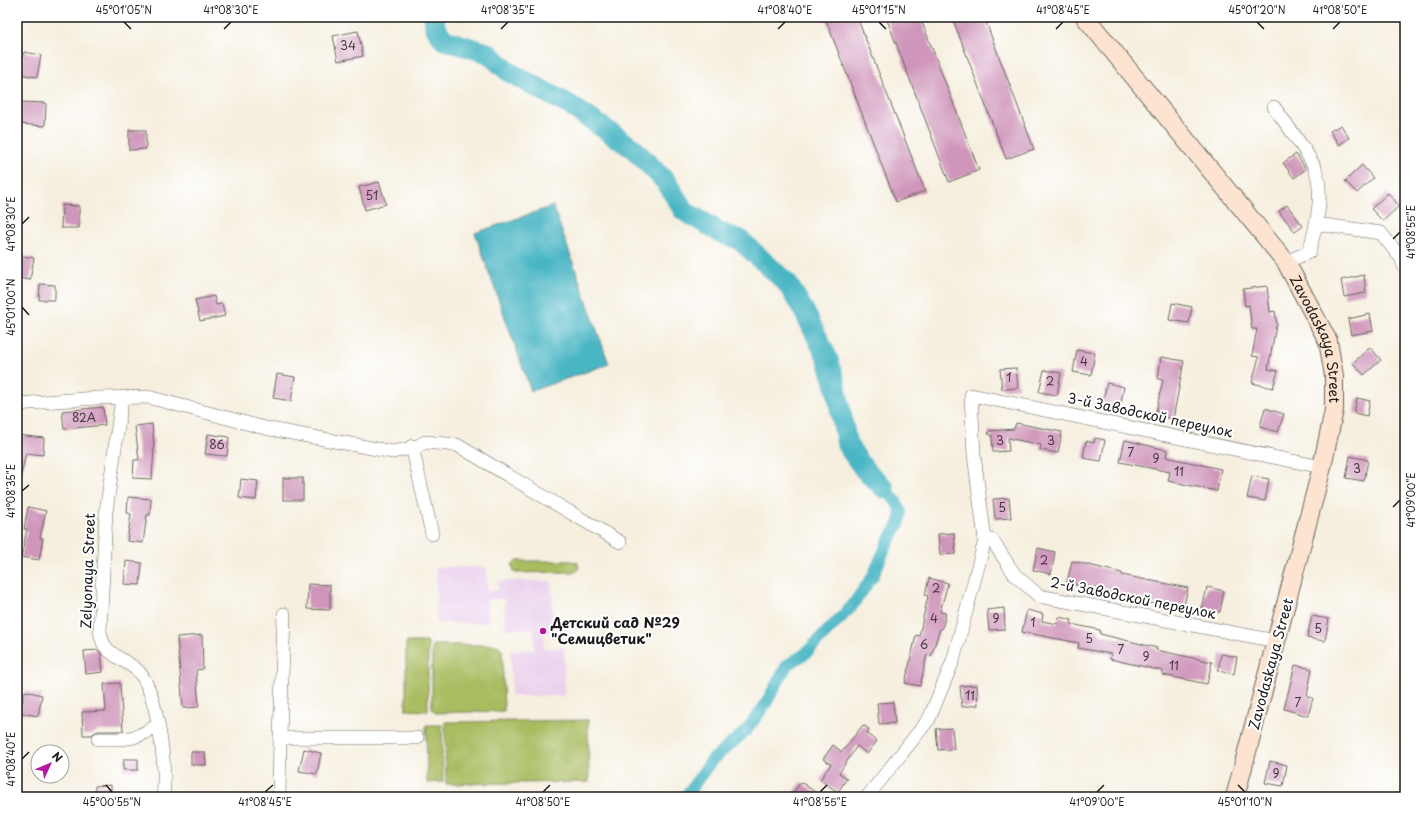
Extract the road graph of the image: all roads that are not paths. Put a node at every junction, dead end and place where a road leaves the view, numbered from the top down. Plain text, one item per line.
1 (1085, 17) edge
2 (1274, 107) dead end
3 (1317, 224) junction
4 (1286, 262) junction
5 (1405, 268) edge
6 (122, 398) junction
7 (17, 404) edge
8 (412, 446) junction
9 (1322, 467) junction
10 (432, 534) dead end
11 (985, 540) junction
12 (620, 542) dead end
13 (284, 614) dead end
14 (1277, 641) junction
15 (158, 724) junction
16 (280, 738) junction
17 (417, 738) dead end
18 (98, 739) dead end
19 (163, 797) edge
20 (279, 797) edge
21 (867, 797) edge
22 (1235, 797) edge

1 - 4 main road, Zavodaskaya Street
2 - 3 street
3 - 4 street
3 - 5 street
4 - 9 main road, Zavodaskaya Street
6 - 7 street
6 - 8 street
6 - 15 street, Zelyonaya Street
8 - 10 street
8 - 12 street
9 - 11 street, 3-й Заводской переулок
9 - 14 main road, Zavodaskaya Street
11 - 14 street, 2-й Заводской переулок
11 - 21 street
13 - 16 street
14 - 22 main road, Zavodaskaya Street
15 - 18 street
15 - 19 street, Zelyonaya Street
16 - 17 street
16 - 20 street

